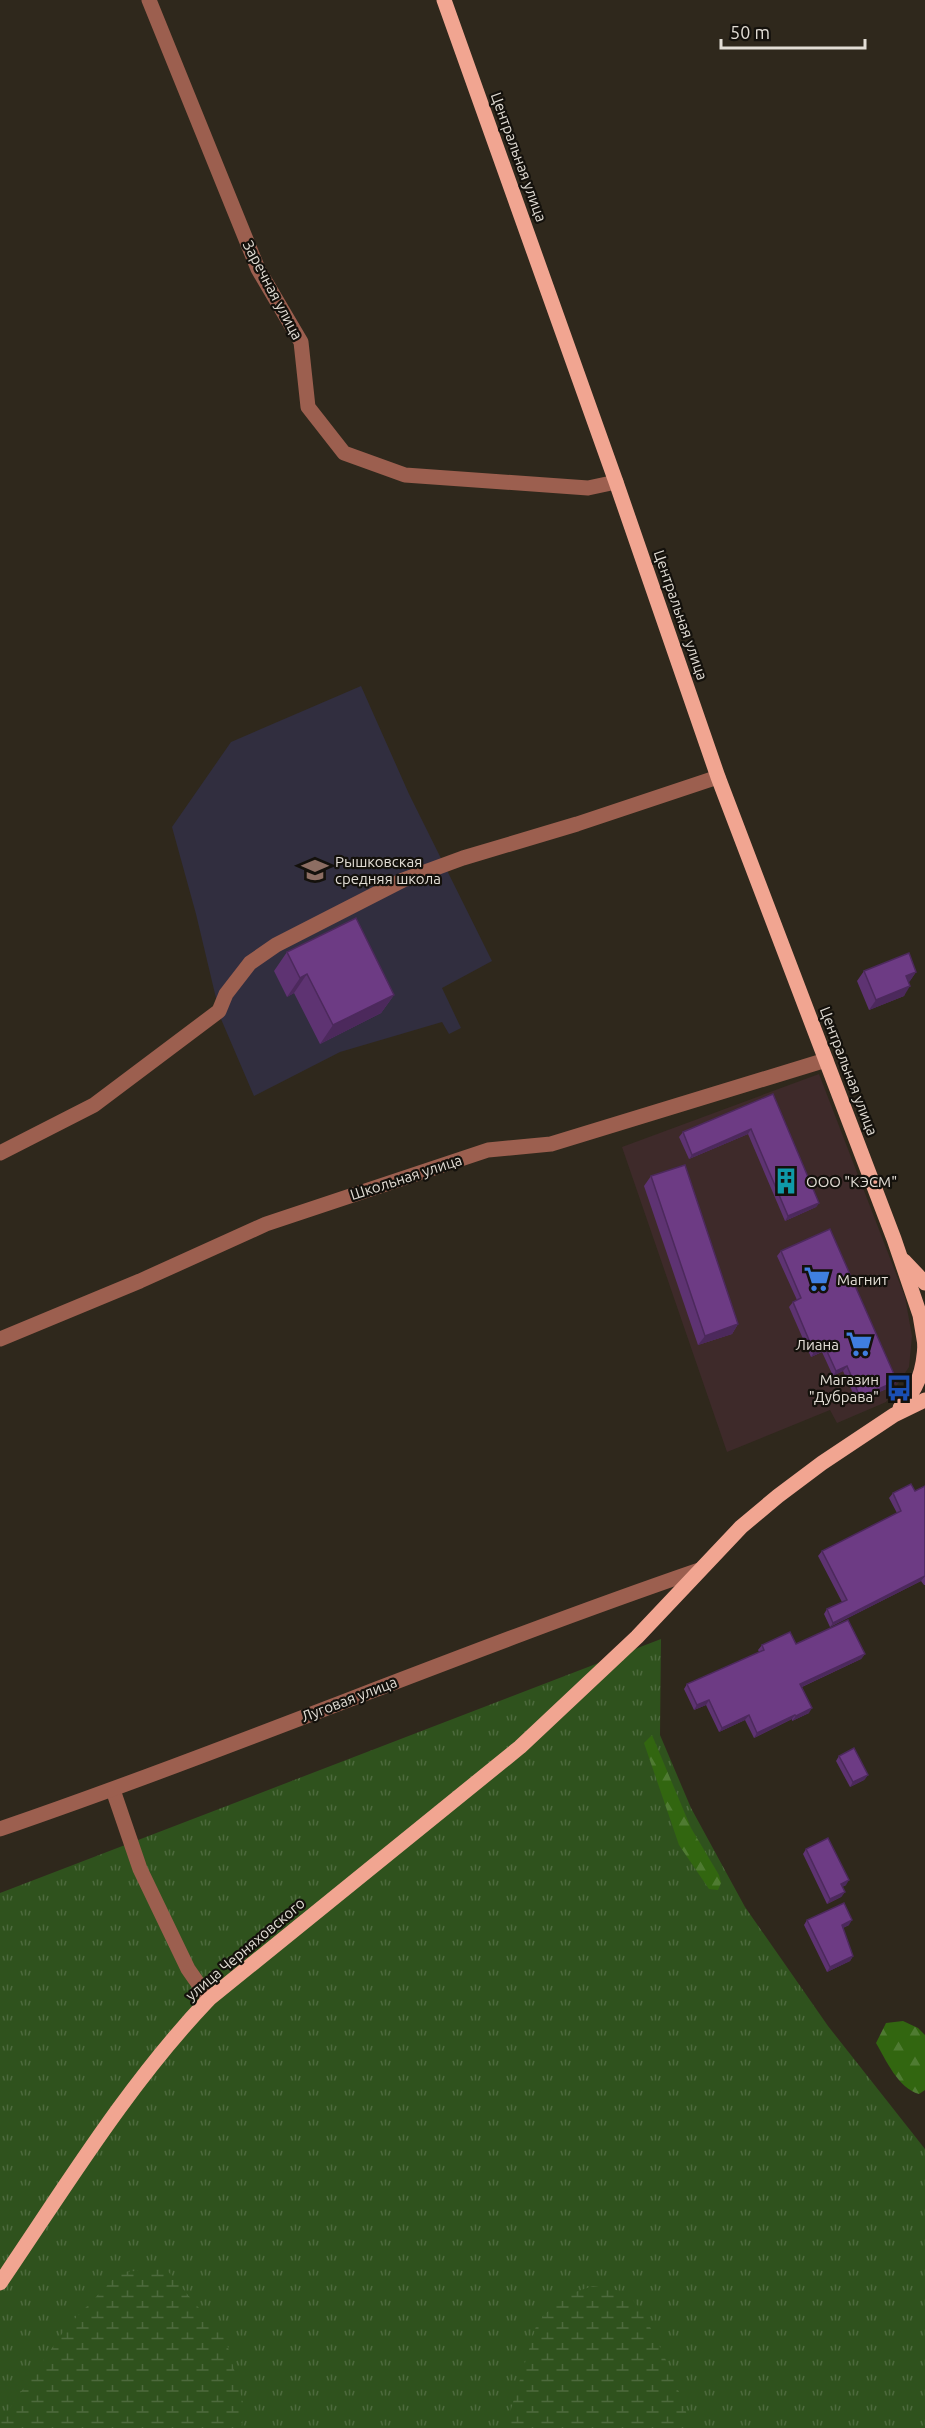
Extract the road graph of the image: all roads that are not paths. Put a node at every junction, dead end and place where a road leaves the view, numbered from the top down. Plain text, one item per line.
1 (149, 0) edge
2 (444, 0) edge
3 (616, 482) junction
4 (718, 777) junction
5 (826, 1060) junction
6 (0, 1153) edge
7 (894, 1239) junction
8 (925, 1283) edge
9 (0, 1339) edge
10 (925, 1344) edge
11 (925, 1400) edge
12 (894, 1415) junction
13 (699, 1570) junction
14 (113, 1790) junction
15 (0, 1829) edge
16 (209, 1999) junction
17 (0, 2283) edge

1 - 3 street, Заречная улица
2 - 3 main road, Центральная улица
3 - 4 main road, Центральная улица
4 - 5 main road, Центральная улица
4 - 6 street
5 - 7 main road, Центральная улица
5 - 9 street, Школьная улица
7 - 8 main road
7 - 10 main road
10 - 12 main road
11 - 12 main road
12 - 13 main road, улица Черняховского
13 - 14 street, Луговая улица
13 - 16 main road, улица Черняховского
14 - 15 street, Луговая улица
14 - 16 street
16 - 17 main road, улица Черняховского

